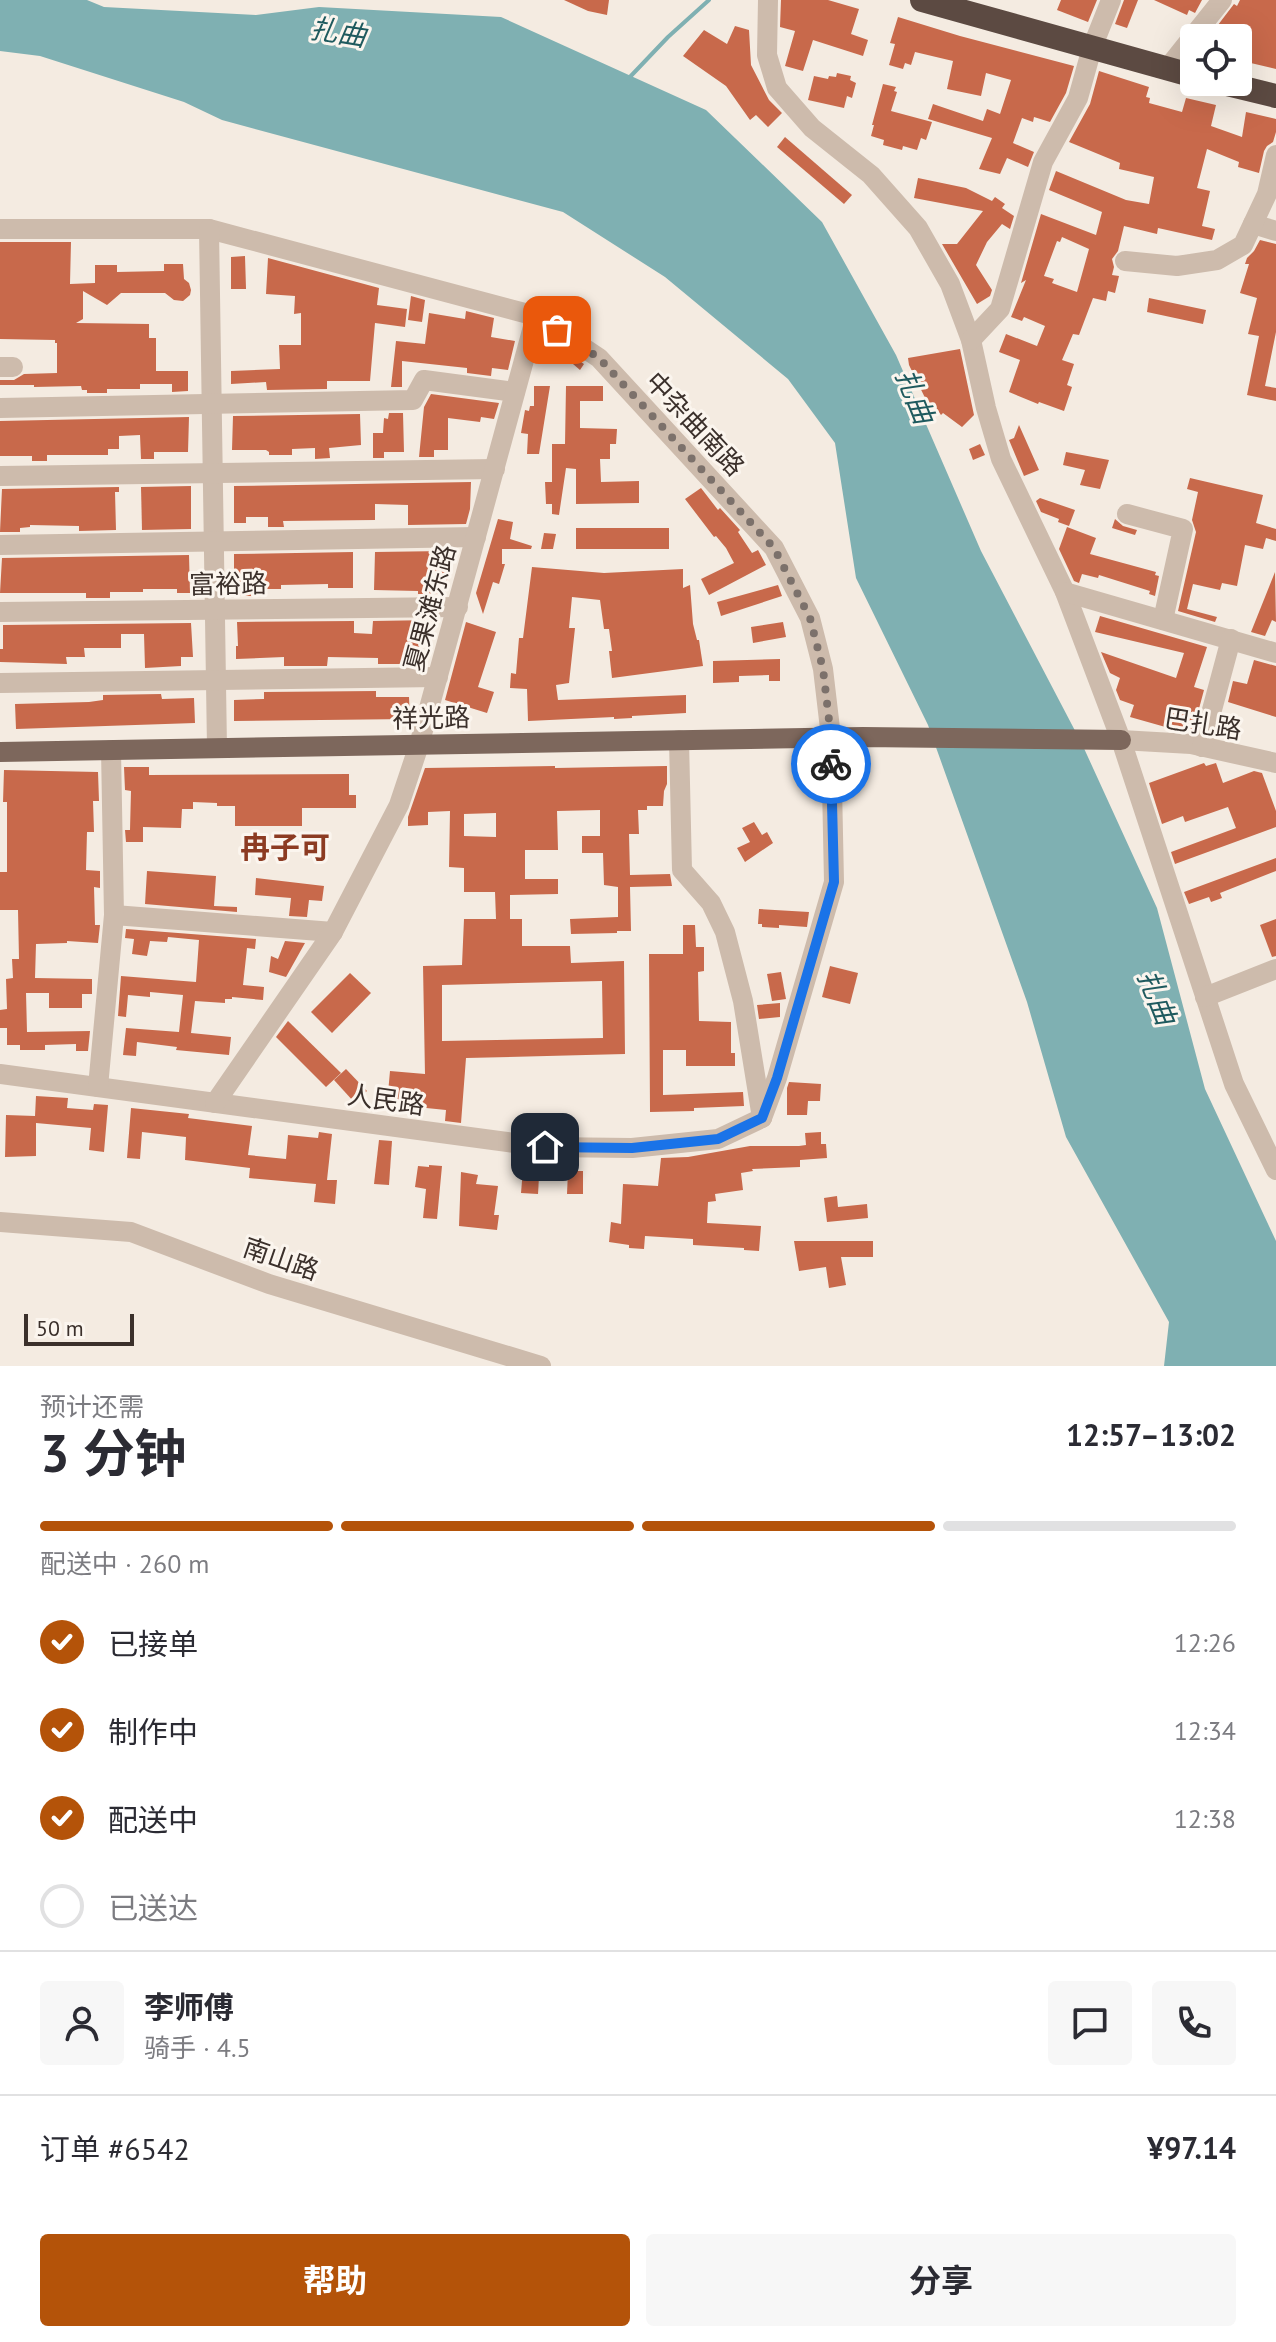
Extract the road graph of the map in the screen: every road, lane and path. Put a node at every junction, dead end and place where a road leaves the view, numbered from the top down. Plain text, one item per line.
1 (768, 0) edge
2 (922, 0) edge
3 (1111, 0) edge
4 (1222, 0) edge
5 (965, 6) edge
6 (1092, 48) junction
7 (1167, 69) junction
8 (1180, 72) edge
9 (1252, 90) edge
10 (1276, 96) edge
11 (1276, 155) edge
12 (1253, 224) junction
13 (0, 229) edge
14 (209, 229) junction
15 (1276, 231) edge
16 (1125, 261) dead end
17 (536, 316) junction
18 (971, 340) junction
19 (515, 392) junction
20 (212, 405) junction
21 (0, 408) edge
22 (495, 469) junction
23 (213, 474) junction
24 (0, 476) edge
25 (1127, 514) dead end
26 (476, 537) junction
27 (214, 542) junction
28 (0, 545) edge
29 (1065, 592) junction
30 (458, 607) junction
31 (215, 610) junction
32 (0, 612) edge
33 (1163, 620) junction
34 (1231, 639) junction
35 (1276, 653) edge
36 (438, 677) junction
37 (216, 681) junction
38 (0, 683) edge
39 (831, 737) junction
40 (679, 740) junction
41 (1121, 740) junction
42 (419, 745) junction
43 (1202, 747) junction
44 (217, 748) junction
45 (111, 750) junction
46 (0, 752) edge
47 (1276, 763) edge
48 (114, 915) junction
49 (333, 932) junction
50 (1276, 969) edge
51 (1205, 997) junction
52 (0, 1074) edge
53 (98, 1087) junction
54 (215, 1103) junction
55 (762, 1118) junction
56 (1276, 1170) edge
57 (0, 1222) edge
58 (541, 1366) edge

1 - 18 street
2 - 5 highway
3 - 6 street
4 - 7 street
5 - 6 highway
6 - 7 highway
6 - 18 street
7 - 8 highway
9 - 10 highway
11 - 12 street
12 - 15 street
12 - 16 street
13 - 14 street, 中杂曲南路
14 - 17 street, 中杂曲南路
14 - 20 street
17 - 19 street, 夏果滩东路
17 - 39 street, 中杂曲南路
18 - 29 street
19 - 20 street
19 - 22 street, 夏果滩东路
20 - 21 street
20 - 23 street
22 - 23 street
22 - 26 street, 夏果滩东路
23 - 24 street
23 - 27 street
25 - 33 street
26 - 27 street
26 - 30 street, 夏果滩东路
27 - 28 street
27 - 31 street
29 - 33 street
29 - 41 street
30 - 31 street, 富裕路
30 - 36 street, 夏果滩东路
31 - 32 street, 富裕路
31 - 37 street
33 - 34 street
34 - 35 street
34 - 43 street
36 - 37 street
36 - 42 street, 夏果滩东路
37 - 38 street
37 - 44 street
39 - 40 main road, 祥光路
39 - 41 main road, 祥光路
39 - 55 street, 中杂曲南路
40 - 42 main road, 祥光路
40 - 55 street
41 - 43 street, 巴扎路
41 - 51 street
42 - 44 main road, 祥光路
42 - 49 street, 夏果滩东路
43 - 47 street, 巴扎路
44 - 45 main road, 祥光路
45 - 46 main road, 祥光路
45 - 48 street
48 - 49 street
48 - 53 street
49 - 54 street, 夏果滩东路
50 - 51 street
51 - 56 street
52 - 53 street, 人民路
53 - 54 street, 人民路
54 - 55 street, 人民路
57 - 58 street, 南山路

